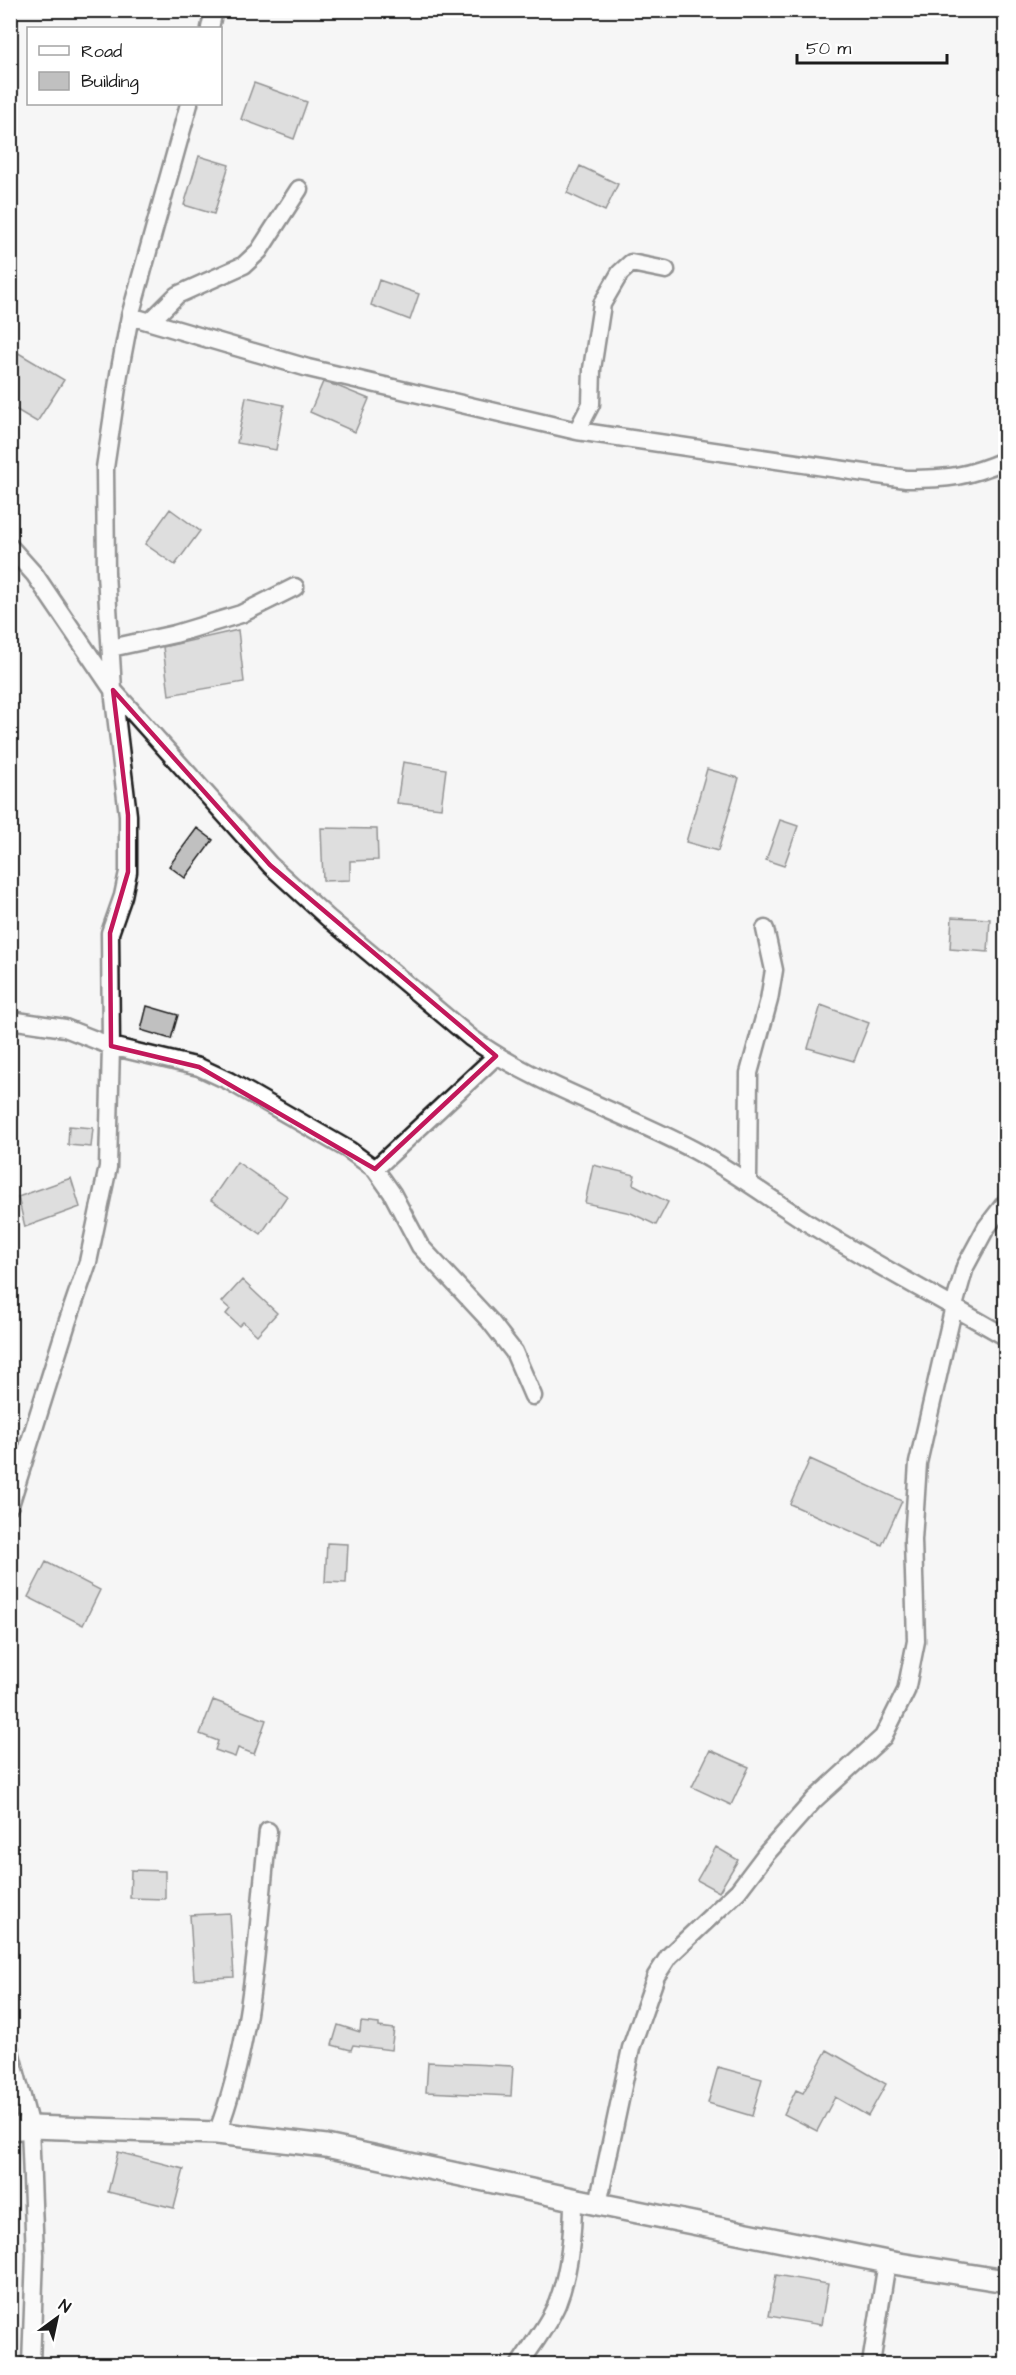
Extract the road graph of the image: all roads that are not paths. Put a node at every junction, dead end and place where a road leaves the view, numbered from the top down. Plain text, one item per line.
1 (214, 10) edge
2 (210, 27) edge
3 (189, 105) edge
4 (299, 189) dead end
5 (666, 270) dead end
6 (130, 316) junction
7 (150, 322) junction
8 (577, 430) junction
9 (1005, 460) edge
10 (10, 547) edge
11 (295, 587) dead end
12 (111, 648) junction
13 (113, 690) junction
14 (765, 929) dead end
15 (10, 1020) edge
16 (111, 1046) junction
17 (496, 1056) junction
18 (375, 1169) junction
19 (747, 1181) junction
20 (1005, 1202) edge
21 (954, 1306) junction
22 (1005, 1336) edge
23 (533, 1396) dead end
24 (12, 1498) edge
25 (268, 1831) dead end
26 (10, 2051) edge
27 (20, 2128) edge
28 (217, 2133) junction
29 (573, 2199) junction
30 (598, 2204) junction
31 (887, 2262) junction
32 (1005, 2281) edge
33 (31, 2364) edge
34 (520, 2364) edge
35 (871, 2364) edge

1 - 2 street
3 - 6 street
4 - 7 street
5 - 8 street
6 - 7 street
6 - 12 street
7 - 8 street
8 - 9 street
10 - 13 street
11 - 12 street
12 - 13 street
13 - 16 street
13 - 17 street
14 - 19 street
15 - 16 street
16 - 18 street
16 - 24 street
17 - 18 street
17 - 19 street
18 - 23 street
19 - 21 street
20 - 21 street
21 - 22 street
21 - 30 street
25 - 28 street
26 - 27 street
27 - 28 street
27 - 33 street
28 - 29 street
29 - 30 street
29 - 34 street
30 - 31 street
31 - 32 street
31 - 35 street

